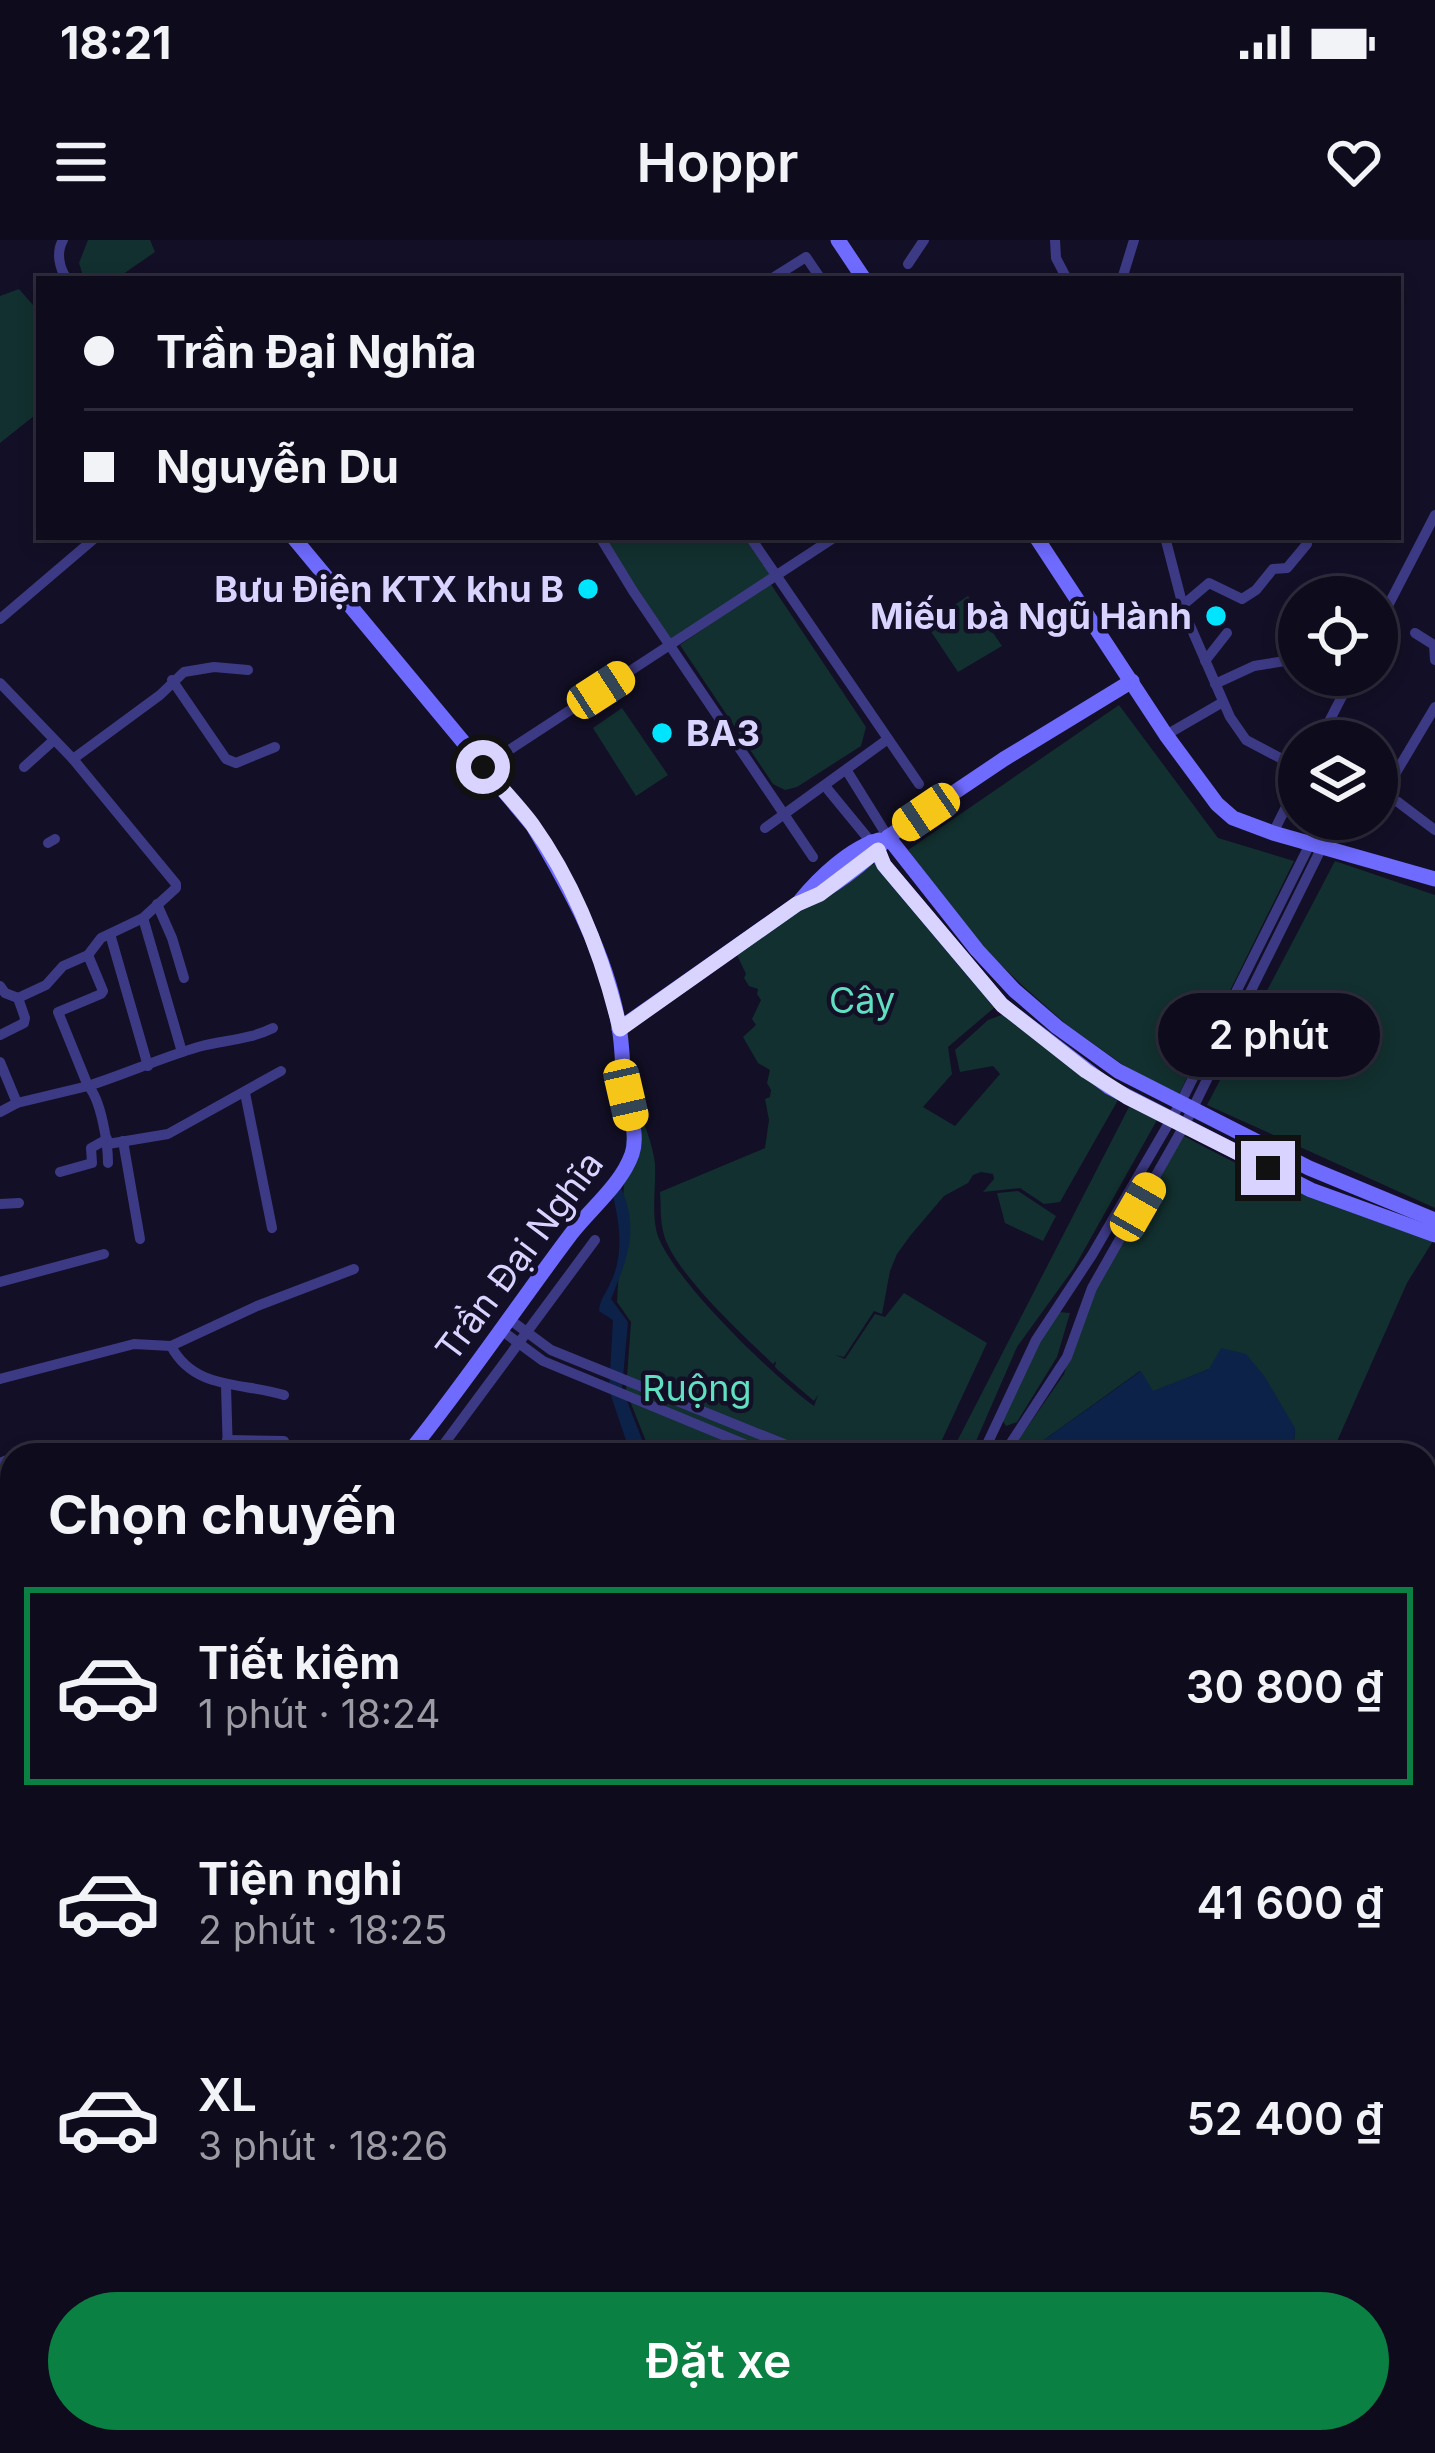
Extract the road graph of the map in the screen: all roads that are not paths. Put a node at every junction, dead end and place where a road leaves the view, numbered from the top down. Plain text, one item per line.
1 (63, 240) edge
2 (838, 240) edge
3 (924, 240) edge
4 (1054, 240) edge
5 (1134, 240) edge
6 (908, 263) dead end
7 (66, 276) edge
8 (776, 276) edge
9 (819, 276) edge
10 (862, 276) edge
11 (1065, 276) edge
12 (1123, 276) edge
13 (1434, 519) edge
14 (93, 540) edge
15 (295, 540) edge
16 (602, 540) edge
17 (752, 540) edge
18 (830, 540) edge
19 (1038, 540) edge
20 (1166, 540) edge
21 (1307, 544) dead end
22 (776, 575) junction
23 (1398, 587) edge
24 (1183, 605) junction
25 (0, 620) edge
26 (1228, 633) dead end
27 (1415, 633) dead end
28 (670, 645) junction
29 (1435, 660) edge
30 (1205, 661) junction
31 (1278, 662) edge
32 (248, 670) dead end
33 (172, 680) junction
34 (1132, 682) junction
35 (0, 683) edge
36 (1215, 684) junction
37 (1223, 702) junction
38 (1435, 706) edge
39 (1166, 735) junction
40 (888, 739) junction
41 (54, 740) junction
42 (274, 747) dead end
43 (1278, 757) edge
44 (73, 759) junction
45 (24, 766) dead end
46 (1398, 766) edge
47 (483, 767) junction
48 (847, 771) junction
49 (919, 784) dead end
50 (825, 786) junction
51 (1398, 804) edge
52 (784, 814) junction
53 (1278, 823) edge
54 (764, 828) dead end
55 (1435, 830) edge
56 (1273, 833) junction
57 (879, 843) junction
58 (1316, 846) junction
59 (813, 857) dead end
60 (1435, 880) edge
61 (157, 904) junction
62 (142, 918) junction
63 (110, 934) junction
64 (88, 955) junction
65 (184, 979) dead end
66 (0, 986) edge
67 (18, 998) junction
68 (273, 1028) dead end
69 (620, 1029) junction
70 (0, 1035) edge
71 (182, 1052) junction
72 (0, 1062) edge
73 (148, 1066) junction
74 (281, 1072) dead end
75 (88, 1086) junction
76 (245, 1093) junction
77 (16, 1103) junction
78 (0, 1112) edge
79 (1182, 1115) junction
80 (123, 1141) junction
81 (107, 1142) junction
82 (108, 1163) dead end
83 (60, 1172) dead end
84 (19, 1203) dead end
85 (0, 1204) edge
86 (1435, 1220) edge
87 (272, 1228) dead end
88 (1435, 1235) edge
89 (140, 1239) dead end
90 (595, 1240) dead end
91 (104, 1253) dead end
92 (354, 1269) dead end
93 (0, 1282) edge
94 (1064, 1300) junction
95 (1083, 1312) junction
96 (505, 1324) junction
97 (523, 1337) junction
98 (170, 1346) junction
99 (558, 1360) junction
100 (0, 1378) edge
101 (226, 1386) junction
102 (284, 1395) dead end
103 (992, 1433) junction
104 (227, 1440) joint
105 (284, 1441) dead end
106 (1010, 1442) joint
107 (416, 1443) edge
108 (445, 1443) edge
109 (742, 1443) edge
110 (781, 1443) edge
111 (987, 1443) edge

1 - 7 street
2 - 10 street
3 - 6 street
4 - 11 street
5 - 12 street
8 - 9 street
13 - 23 street
14 - 25 street
15 - 47 street, Trần Đại Nghĩa
16 - 28 street
17 - 22 street
18 - 22 street
19 - 34 street
20 - 24 street
21 - 24 street
22 - 28 street
22 - 40 street
24 - 30 street
26 - 30 street
27 - 29 street
28 - 47 street
28 - 52 street
30 - 36 street
31 - 36 street
32 - 33 street
33 - 42 street
33 - 44 street
34 - 39 street
34 - 57 street
35 - 41 street
36 - 37 street
37 - 39 street
37 - 43 street
38 - 46 street
39 - 56 street
40 - 48 street
40 - 49 street
41 - 44 street
41 - 45 street
44 - 61 street
47 - 69 street, Trần Đại Nghĩa
48 - 50 street
48 - 57 street
50 - 52 street
50 - 57 street
51 - 55 street
52 - 54 street
52 - 59 street
53 - 56 street
56 - 58 street
57 - 69 street
57 - 79 street
58 - 60 street
58 - 79 street
61 - 62 street
61 - 65 street
62 - 63 street
62 - 71 street
63 - 64 street
63 - 73 street
64 - 67 street
64 - 75 street
66 - 67 street
67 - 70 street
68 - 71 street
69 - 96 street, Trần Đại Nghĩa
71 - 73 street
72 - 77 street
73 - 75 street
74 - 76 street
75 - 77 street
75 - 81 street
76 - 80 street
76 - 87 street
77 - 78 street
79 - 86 street
79 - 88 street
79 - 94 street
79 - 95 street
80 - 81 street
80 - 89 street
81 - 82 street
81 - 83 street
84 - 85 street
90 - 97 street
91 - 93 street
92 - 98 street
94 - 95 street
94 - 103 street
95 - 106 street
96 - 97 street
96 - 107 street, Trần Đại Nghĩa
97 - 99 street
97 - 108 street
98 - 100 street
98 - 101 street
99 - 109 street
99 - 110 street
101 - 102 street
101 - 104 street
103 - 106 street
103 - 111 street
104 - 105 street

